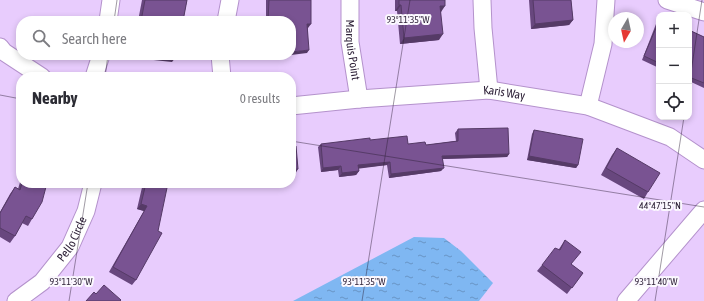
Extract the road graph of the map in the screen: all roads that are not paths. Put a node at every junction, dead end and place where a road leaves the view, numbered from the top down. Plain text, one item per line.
1 (111, 0) edge
2 (230, 0) edge
3 (350, 0) edge
4 (482, 0) edge
5 (606, 0) edge
6 (667, 0) edge
7 (704, 12) edge
8 (109, 16) edge
9 (227, 16) edge
10 (0, 48) edge
11 (16, 60) edge
12 (16, 60) edge
13 (99, 60) edge
14 (220, 60) edge
15 (34, 72) edge
16 (96, 72) edge
17 (222, 72) edge
18 (489, 90) junction
19 (359, 99) junction
20 (296, 105) edge
21 (588, 106) junction
22 (704, 160) edge
23 (92, 188) edge
24 (704, 210) edge
25 (16, 301) edge
26 (626, 301) edge

1 - 8 street
2 - 9 street
3 - 19 street, Marquis Point
4 - 18 street
5 - 21 street
6 - 7 street
10 - 12 street
11 - 15 street
13 - 16 street
14 - 17 street
18 - 19 street, Karis Way
18 - 21 street, Karis Way
19 - 20 street, Karis Way
21 - 22 street, Karis Way
23 - 25 street, Pello Circle
24 - 26 street

